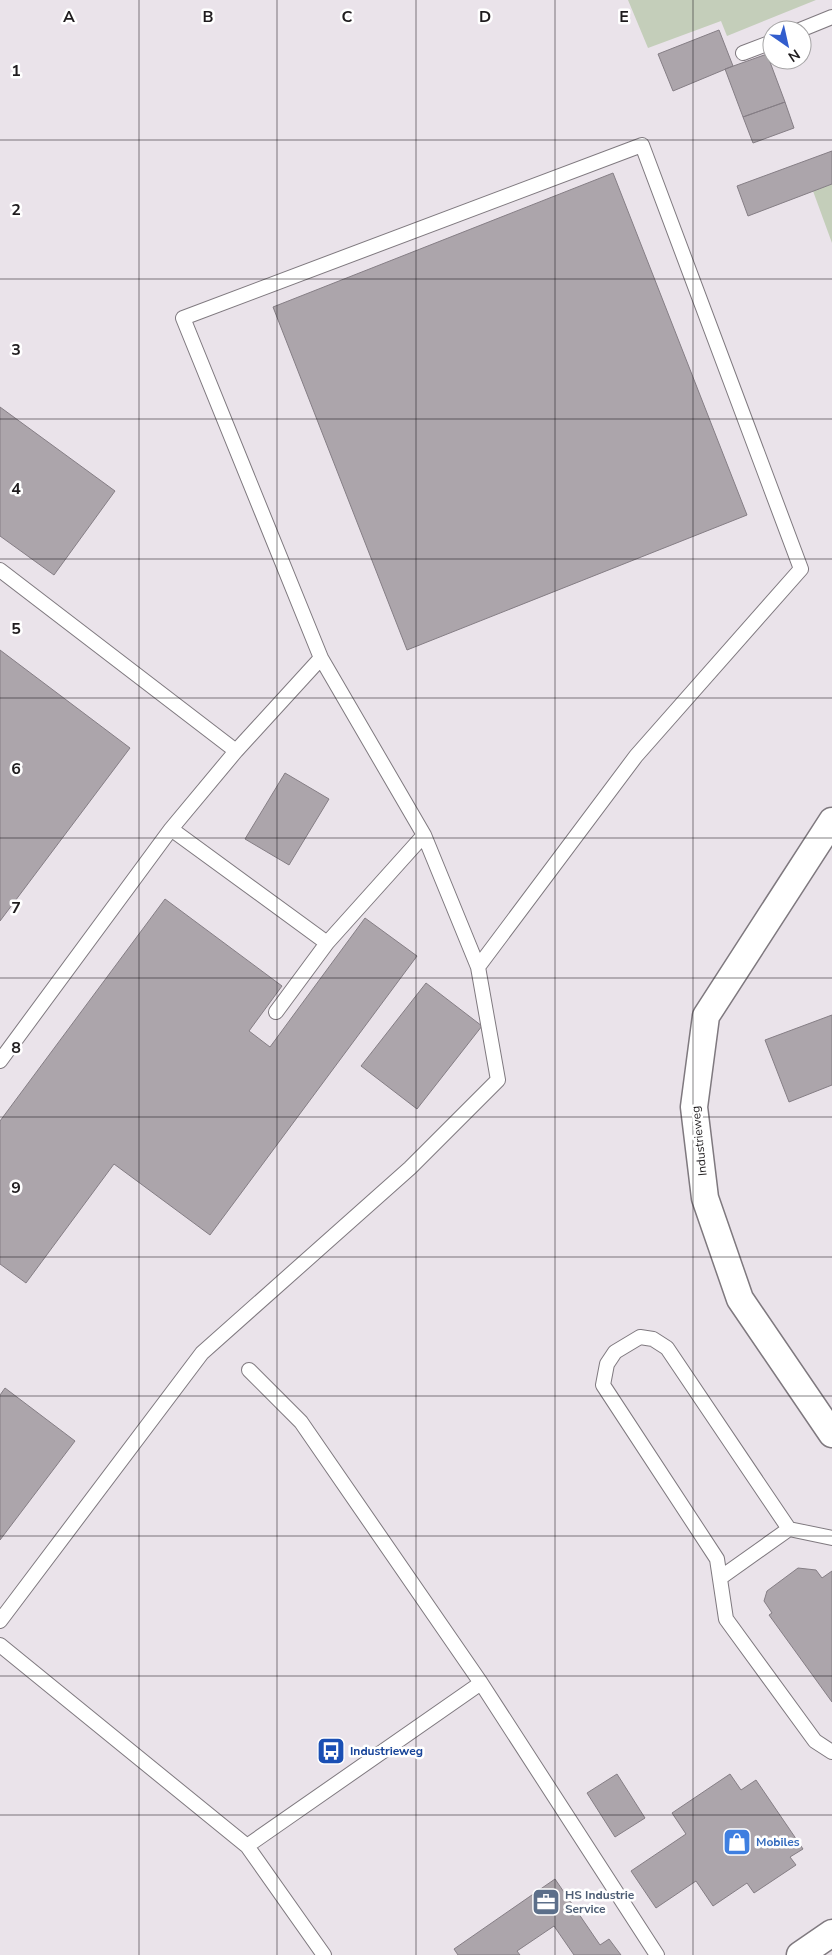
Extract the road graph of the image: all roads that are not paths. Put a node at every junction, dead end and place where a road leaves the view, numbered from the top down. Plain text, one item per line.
1 (832, 17) edge
2 (812, 25) edge
3 (762, 46) edge
4 (743, 53) dead end
5 (0, 570) edge
6 (321, 658) junction
7 (236, 751) junction
8 (832, 821) edge
9 (171, 829) junction
10 (424, 835) junction
11 (327, 943) junction
12 (478, 967) junction
13 (276, 1012) dead end
14 (0, 1061) edge
15 (249, 1370) dead end
16 (832, 1434) edge
17 (789, 1529) junction
18 (832, 1538) edge
19 (720, 1578) junction
20 (0, 1621) edge
21 (0, 1645) edge
22 (481, 1683) junction
23 (832, 1752) edge
24 (247, 1846) junction
25 (832, 1933) edge
26 (324, 1955) edge
27 (657, 1955) edge
28 (800, 1955) edge

1 - 2 lane
3 - 4 lane
5 - 7 lane
6 - 7 lane
6 - 10 lane
6 - 12 lane
7 - 9 lane
8 - 16 street, Industrieweg
9 - 11 lane
9 - 14 lane
10 - 11 lane
10 - 12 lane
11 - 13 lane
12 - 20 lane
15 - 22 lane
17 - 18 lane
17 - 19 lane
17 - 19 lane
19 - 23 lane
21 - 24 lane
22 - 24 lane
22 - 27 lane
24 - 26 lane
25 - 28 street

